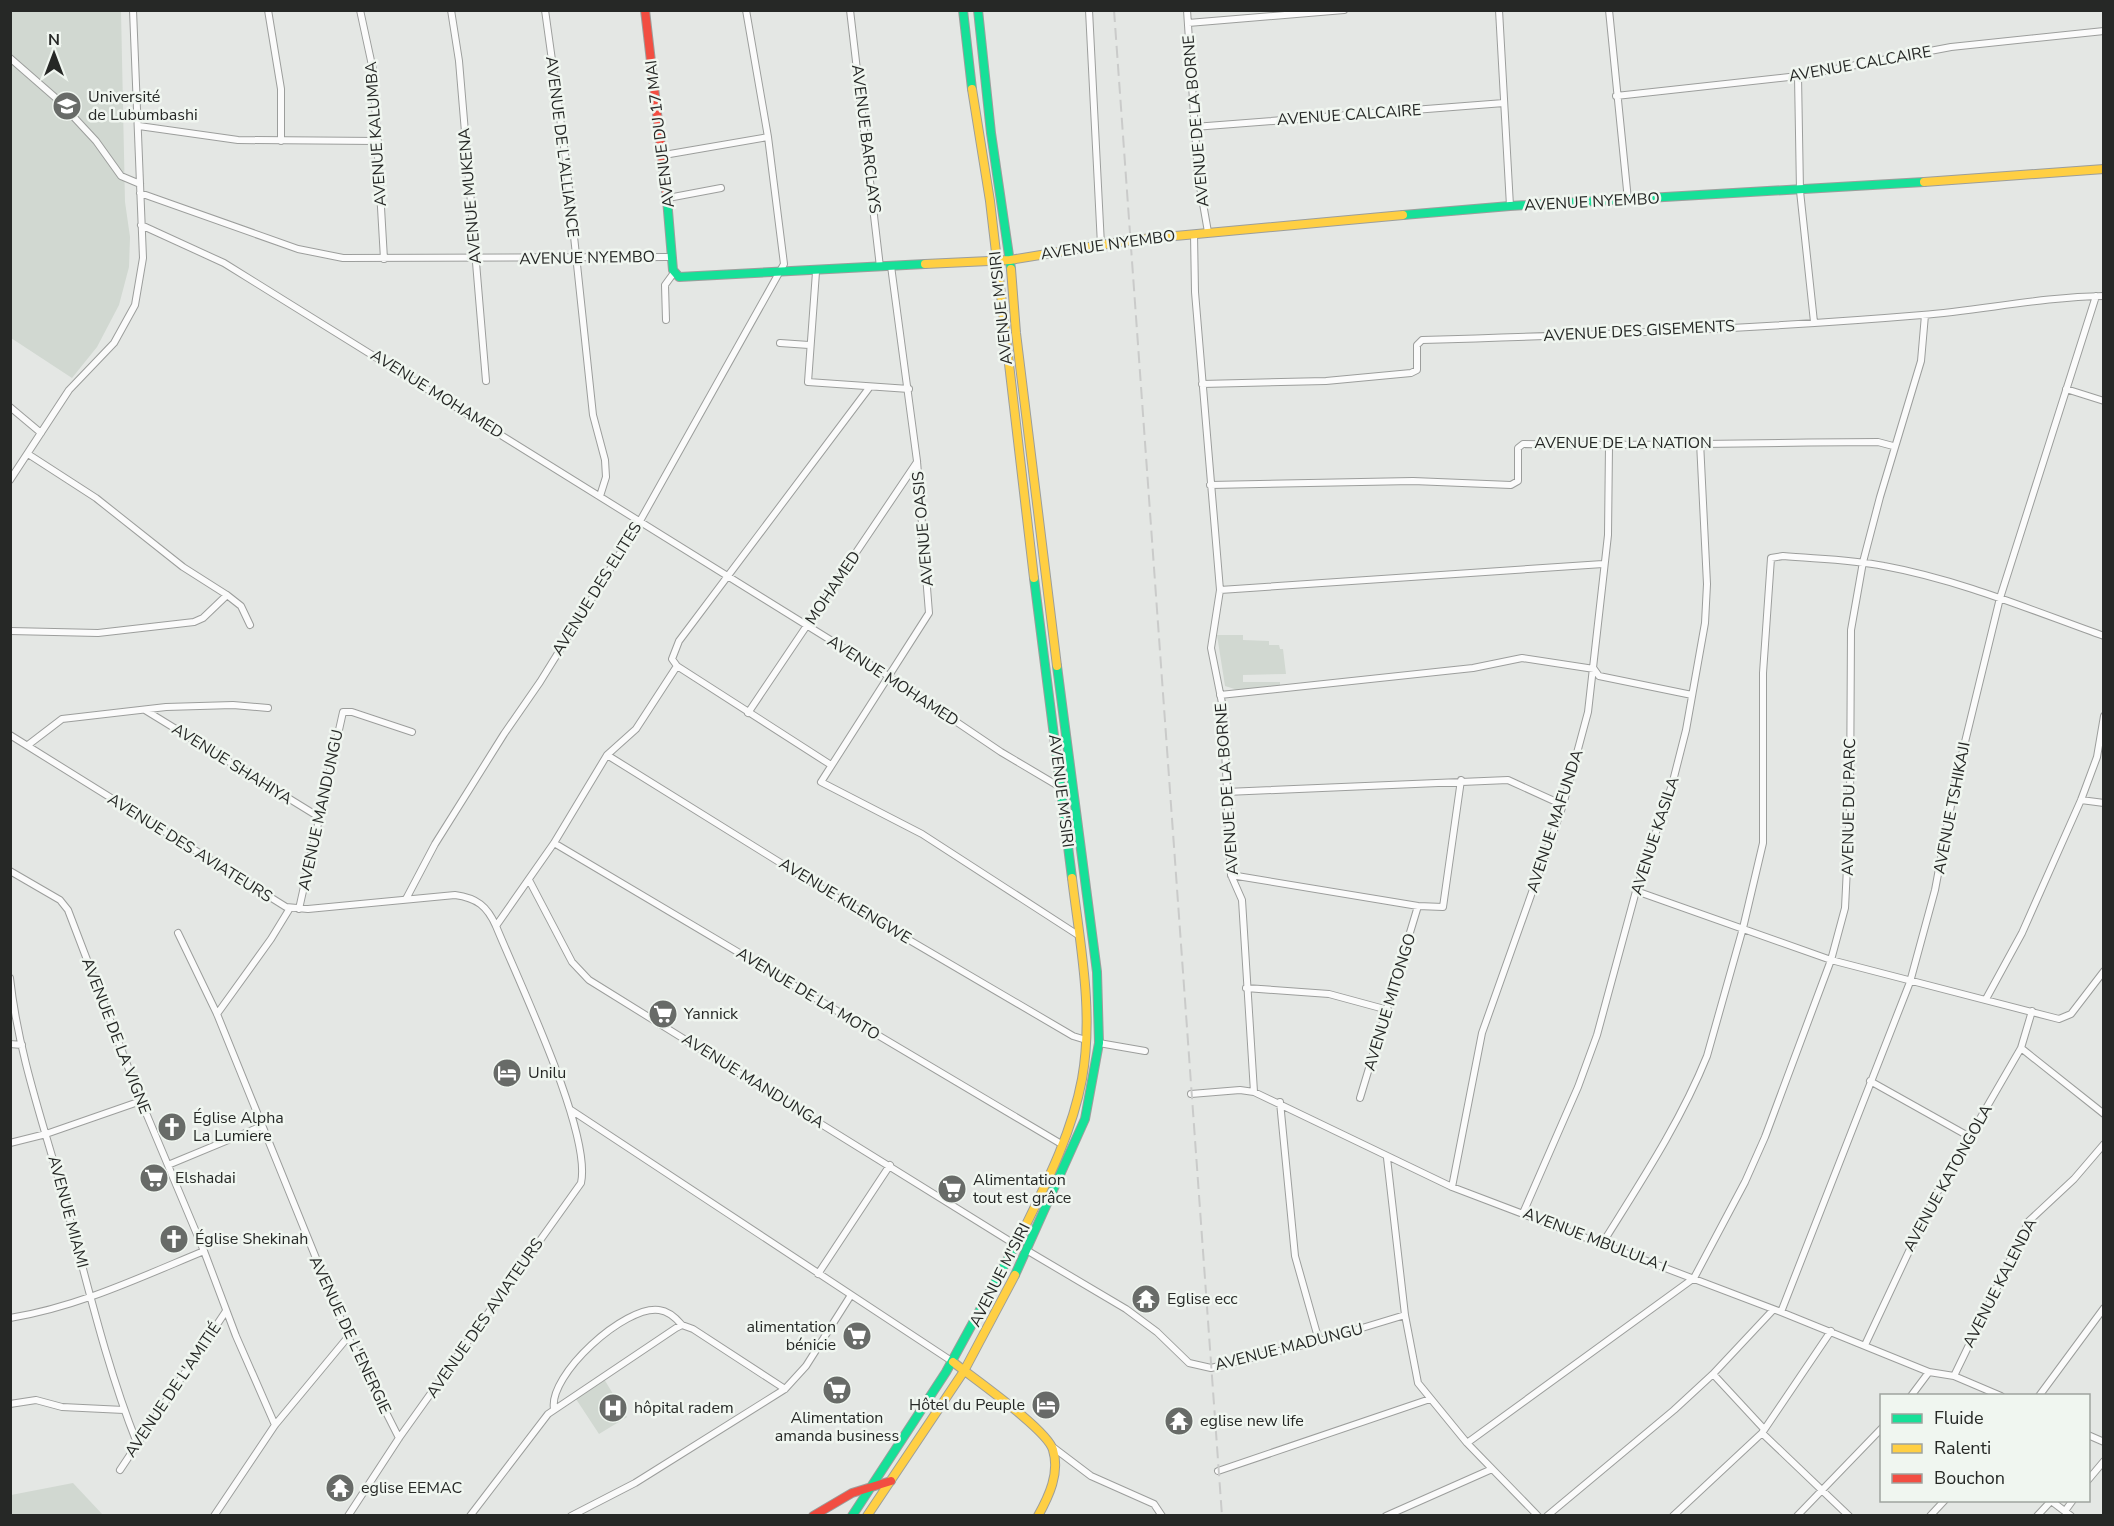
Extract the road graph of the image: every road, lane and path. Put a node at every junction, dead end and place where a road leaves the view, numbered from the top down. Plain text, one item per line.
1 (133, 10) edge
2 (268, 10) edge
3 (360, 10) edge
4 (451, 10) edge
5 (545, 10) edge
6 (645, 10) edge
7 (746, 10) edge
8 (850, 10) edge
9 (963, 10) edge
10 (978, 10) edge
11 (1089, 10) edge
12 (1187, 10) edge
13 (1344, 10) edge
14 (1499, 10) edge
15 (1609, 10) edge
16 (1188, 23) junction
17 (2103, 32) edge
18 (10, 58) edge
19 (1798, 76) junction
20 (1616, 96) junction
21 (1504, 103) junction
22 (139, 126) junction
23 (1194, 127) junction
24 (768, 137) junction
25 (281, 141) junction
26 (378, 141) junction
27 (664, 155) junction
28 (2103, 169) edge
29 (140, 184) junction
30 (721, 188) dead end
31 (1800, 190) junction
32 (140, 193) junction
33 (668, 198) junction
34 (1628, 200) junction
35 (1510, 206) junction
36 (141, 225) junction
37 (1208, 232) junction
38 (1194, 234) junction
39 (1101, 245) junction
40 (672, 257) junction
41 (384, 259) junction
42 (475, 259) junction
43 (576, 259) junction
44 (996, 260) junction
45 (1010, 260) junction
46 (891, 266) junction
47 (880, 267) junction
48 (816, 272) junction
49 (779, 273) junction
50 (673, 274) junction
51 (2100, 296) edge
52 (1925, 315) junction
53 (666, 320) dead end
54 (1814, 322) junction
55 (780, 343) dead end
56 (809, 345) junction
57 (486, 381) dead end
58 (1203, 384) junction
59 (869, 388) junction
60 (909, 389) junction
61 (2066, 389) junction
62 (2103, 400) edge
63 (10, 407) edge
64 (41, 433) junction
65 (1700, 442) junction
66 (1609, 446) junction
67 (1893, 446) junction
68 (28, 454) junction
69 (917, 461) junction
70 (10, 480) edge
71 (1210, 485) junction
72 (600, 495) junction
73 (639, 521) junction
74 (1863, 562) junction
75 (1603, 564) junction
76 (726, 577) junction
77 (1220, 590) junction
78 (227, 595) junction
79 (2000, 598) junction
80 (250, 625) dead end
81 (807, 627) junction
82 (10, 631) edge
83 (2103, 636) edge
84 (676, 666) junction
85 (1594, 669) junction
86 (890, 677) junction
87 (1692, 694) junction
88 (1220, 695) junction
89 (268, 708) dead end
90 (145, 710) junction
91 (748, 713) junction
92 (2103, 716) edge
93 (412, 732) dead end
94 (10, 735) edge
95 (28, 745) junction
96 (607, 755) junction
97 (831, 765) junction
98 (1461, 780) junction
99 (1060, 787) junction
100 (1226, 792) junction
101 (2081, 800) junction
102 (2103, 803) edge
103 (1563, 805) junction
104 (319, 818) junction
105 (554, 843) junction
106 (10, 871) edge
107 (1231, 875) junction
108 (529, 880) junction
109 (1636, 891) junction
110 (406, 899) junction
111 (1418, 906) junction
112 (290, 908) junction
113 (298, 909) junction
114 (496, 926) junction
115 (1743, 928) junction
116 (177, 933) dead end
117 (1080, 936) junction
118 (1831, 960) junction
119 (2103, 971) edge
120 (1097, 972) junction
121 (1084, 974) junction
122 (10, 978) edge
123 (1910, 982) junction
124 (1246, 988) junction
125 (1986, 999) junction
126 (1388, 1010) junction
127 (2031, 1011) junction
128 (217, 1014) junction
129 (1086, 1040) junction
130 (1100, 1043) junction
131 (10, 1044) edge
132 (22, 1045) junction
133 (2021, 1048) junction
134 (1144, 1051) dead end
135 (1870, 1081) junction
136 (1254, 1092) junction
137 (1191, 1094) dead end
138 (1360, 1098) dead end
139 (141, 1101) junction
140 (1280, 1102) junction
141 (571, 1110) junction
142 (2103, 1114) edge
143 (262, 1126) junction
144 (46, 1134) junction
145 (1970, 1137) junction
146 (10, 1143) edge
147 (2103, 1144) edge
148 (1063, 1145) junction
149 (1387, 1158) junction
150 (168, 1165) junction
151 (890, 1165) junction
152 (1452, 1187) junction
153 (1523, 1213) junction
154 (1602, 1244) junction
155 (1016, 1245) junction
156 (204, 1251) junction
157 (1028, 1251) junction
158 (818, 1274) junction
159 (1694, 1278) junction
160 (851, 1295) junction
161 (91, 1297) junction
162 (2103, 1308) edge
163 (1777, 1310) junction
164 (226, 1311) junction
165 (1405, 1315) junction
166 (10, 1318) edge
167 (682, 1325) junction
168 (1831, 1331) junction
169 (348, 1337) junction
170 (1319, 1341) junction
171 (1865, 1345) junction
172 (953, 1362) junction
173 (964, 1371) junction
174 (1929, 1372) junction
175 (1713, 1374) junction
176 (1954, 1376) junction
177 (785, 1389) junction
178 (1913, 1394) edge
179 (1999, 1394) edge
180 (2040, 1394) edge
181 (1430, 1399) junction
182 (10, 1404) edge
183 (554, 1409) junction
184 (124, 1410) junction
185 (275, 1425) junction
186 (1880, 1429) edge
187 (1763, 1431) junction
188 (399, 1438) junction
189 (137, 1443) junction
190 (1467, 1443) junction
191 (1054, 1448) junction
192 (2103, 1461) edge
193 (1492, 1469) junction
194 (120, 1470) dead end
195 (1218, 1471) dead end
196 (2090, 1477) edge
197 (891, 1480) junction
198 (874, 1484) junction
199 (1824, 1490) junction
200 (1943, 1502) edge
201 (2050, 1502) edge
202 (2052, 1502) edge
203 (2068, 1513) edge
204 (214, 1515) edge
205 (348, 1515) edge
206 (470, 1515) edge
207 (571, 1515) edge
208 (813, 1515) edge
209 (852, 1515) edge
210 (867, 1515) edge
211 (1038, 1515) edge
212 (1162, 1515) edge
213 (1386, 1515) edge
214 (1538, 1515) edge
215 (1547, 1515) edge
216 (1673, 1515) edge
217 (1797, 1515) edge
218 (1848, 1515) edge
219 (1930, 1515) edge
220 (2037, 1515) edge

1 - 22 street
2 - 25 street
3 - 26 street, AVENUE KALUMBA
4 - 42 street, AVENUE MUKENA
5 - 43 street, AVENUE DE L'ALLIANCE
6 - 27 main road, AVENUE DU 17 MAI
7 - 24 street
8 - 47 street, AVENUE BARCLAYS
9 - 44 main road, AVENUE M'SIRI
10 - 45 main road, AVENUE M'SIRI
11 - 39 street
12 - 16 street, AVENUE DE LA BORNE
13 - 16 street
14 - 21 street
15 - 20 street
16 - 23 street, AVENUE DE LA BORNE
17 - 19 street, AVENUE CALCAIRE
18 - 29 street
19 - 20 street, AVENUE CALCAIRE
19 - 31 street
20 - 34 street
21 - 23 street, AVENUE CALCAIRE
21 - 35 street
22 - 25 street
22 - 29 street
23 - 37 street, AVENUE DE LA BORNE
24 - 27 street
24 - 49 street
25 - 26 street
26 - 41 street, AVENUE KALUMBA
27 - 33 main road, AVENUE DU 17 MAI
28 - 31 main road, AVENUE NYEMBO
29 - 32 street
30 - 33 street
31 - 34 main road, AVENUE NYEMBO
31 - 54 street
32 - 36 street
32 - 41 street, AVENUE NYEMBO
33 - 40 main road, AVENUE DU 17 MAI
34 - 35 main road, AVENUE NYEMBO
35 - 37 main road, AVENUE NYEMBO
36 - 64 street
36 - 72 street, AVENUE MOHAMED
37 - 38 main road, AVENUE NYEMBO
38 - 39 main road, AVENUE NYEMBO
38 - 58 street, AVENUE DE LA BORNE
39 - 45 main road, AVENUE NYEMBO
40 - 43 street, AVENUE NYEMBO
40 - 50 main road, AVENUE NYEMBO
41 - 42 street, AVENUE NYEMBO
42 - 43 street, AVENUE NYEMBO
42 - 57 street, AVENUE MUKENA
43 - 72 street, AVENUE DE L'ALLIANCE
44 - 45 main road, AVENUE NYEMBO
44 - 46 main road, AVENUE NYEMBO
44 - 99 main road, AVENUE M'SIRI
45 - 120 main road, AVENUE M'SIRI
46 - 47 main road, AVENUE NYEMBO
46 - 60 street, AVENUE OASIS
47 - 48 main road, AVENUE NYEMBO
48 - 49 main road, AVENUE NYEMBO
48 - 56 street
49 - 50 main road, AVENUE NYEMBO
49 - 73 street, AVENUE DES ELITES
50 - 53 street
51 - 52 street, AVENUE DES GISEMENTS
51 - 61 street, AVENUE TSHIKAJI
52 - 54 street, AVENUE DES GISEMENTS
52 - 67 street, AVENUE DU PARC
54 - 58 street, AVENUE DES GISEMENTS
55 - 56 street
56 - 59 street
58 - 71 street, AVENUE DE LA BORNE
59 - 60 street
59 - 76 street
60 - 69 street, AVENUE OASIS
61 - 62 street
61 - 79 street, AVENUE TSHIKAJI
63 - 64 street
64 - 68 street
65 - 66 street, AVENUE DE LA NATION
65 - 67 street, AVENUE DE LA NATION
65 - 87 street, AVENUE KASILA
66 - 71 street, AVENUE DE LA NATION
66 - 75 street, AVENUE MAFUNDA
67 - 74 street, AVENUE DU PARC
68 - 70 street
68 - 78 street
69 - 81 street, MOHAMED
69 - 86 street, AVENUE OASIS
71 - 77 street, AVENUE DE LA BORNE
72 - 73 street, AVENUE MOHAMED
73 - 76 street, AVENUE MOHAMED
73 - 110 street, AVENUE DES ELITES
74 - 79 street
74 - 115 street
74 - 118 street, AVENUE DU PARC
75 - 77 street
75 - 85 street, AVENUE MAFUNDA
76 - 81 street, AVENUE MOHAMED
76 - 84 street
77 - 88 street, AVENUE DE LA BORNE
78 - 80 street
78 - 82 street
79 - 83 street
79 - 123 street, AVENUE TSHIKAJI
81 - 86 street, AVENUE MOHAMED
81 - 91 street, MOHAMED
84 - 91 street
84 - 96 street
85 - 87 street
85 - 88 street
85 - 103 street, AVENUE MAFUNDA
86 - 97 street, AVENUE OASIS
86 - 99 street, AVENUE MOHAMED
87 - 109 street, AVENUE KASILA
88 - 100 street, AVENUE DE LA BORNE
89 - 90 street
90 - 95 street
90 - 104 street, AVENUE SHAHIYA
91 - 97 street
92 - 101 street
93 - 104 street, AVENUE MANDUNGU
94 - 95 street, AVENUE DES AVIATEURS
95 - 112 street, AVENUE DES AVIATEURS
96 - 105 street
96 - 129 street, AVENUE KILENGWE
97 - 117 street, AVENUE OASIS
98 - 100 street
98 - 103 street
98 - 111 street
99 - 117 main road, AVENUE M'SIRI
100 - 107 street, AVENUE DE LA BORNE
101 - 102 street
101 - 125 street
103 - 152 street, AVENUE MAFUNDA
104 - 113 street, AVENUE MANDUNGU
105 - 108 street
105 - 148 street, AVENUE DE LA MOTO
106 - 139 street, AVENUE DE LA VIGNE
107 - 111 street
107 - 124 street, AVENUE DE LA BORNE
108 - 114 street
108 - 151 street, AVENUE MANDUNGA
109 - 115 street
109 - 153 street, AVENUE KASILA
110 - 113 street, AVENUE DES AVIATEURS
110 - 114 street, AVENUE DES AVIATEURS
111 - 126 street, AVENUE MITONGO
112 - 113 street, AVENUE DES AVIATEURS
112 - 128 street, AVENUE MANDUNGU
114 - 141 street, AVENUE DES AVIATEURS
115 - 118 street
115 - 154 street
116 - 128 street, AVENUE DE L'ENERGIE
117 - 121 main road, AVENUE M'SIRI
118 - 123 street
118 - 159 street, AVENUE DU PARC
119 - 127 street
120 - 121 main road
120 - 130 main road, AVENUE M'SIRI
121 - 129 main road, AVENUE M'SIRI
122 - 132 street, AVENUE MIAMI
123 - 125 street
123 - 135 street, AVENUE TSHIKAJI
124 - 126 street
124 - 136 street, AVENUE DE LA BORNE
125 - 127 street
126 - 138 street, AVENUE MITONGO
127 - 133 street, AVENUE KATONGOLA
128 - 143 street, AVENUE DE L'ENERGIE
129 - 148 main road, AVENUE M'SIRI
130 - 134 street
130 - 157 main road, AVENUE M'SIRI
131 - 132 street
132 - 144 street, AVENUE MIAMI
133 - 142 street
133 - 145 street, AVENUE KATONGOLA
135 - 145 street
135 - 163 street, AVENUE TSHIKAJI
136 - 137 street, AVENUE MBULULA I
136 - 140 street, AVENUE MBULULA I
139 - 144 street
139 - 150 street, AVENUE DE LA VIGNE
140 - 149 street, AVENUE MBULULA I
140 - 170 street
141 - 158 street
141 - 188 street, AVENUE DES AVIATEURS
143 - 150 street
143 - 169 street, AVENUE DE L'ENERGIE
144 - 146 street
144 - 161 street, AVENUE MIAMI
145 - 171 street, AVENUE KATONGOLA
147 - 176 street, AVENUE KALENDA
148 - 155 main road, AVENUE M'SIRI
149 - 152 street, AVENUE MBULULA I
149 - 165 street
150 - 156 street, AVENUE DE LA VIGNE
151 - 155 street, AVENUE MANDUNGA
151 - 158 street
152 - 153 street, AVENUE MBULULA I
153 - 154 street, AVENUE MBULULA I
154 - 159 street, AVENUE MBULULA I
155 - 172 main road, AVENUE M'SIRI
156 - 161 street
156 - 164 street, AVENUE DE LA VIGNE
157 - 170 street, AVENUE MADUNGU
157 - 173 main road, AVENUE M'SIRI
158 - 160 street
159 - 163 street, AVENUE MBULULA I
159 - 190 street
160 - 172 street
160 - 177 street
161 - 166 street
161 - 184 street, AVENUE MIAMI
162 - 180 street
163 - 168 street, AVENUE MBULULA I
163 - 175 street
164 - 185 street, AVENUE DE LA VIGNE
164 - 189 street, AVENUE DE L'AMITIÉ
165 - 170 street, AVENUE MADUNGU
165 - 181 street
167 - 177 street
167 - 183 street
167 - 183 street
168 - 171 street, AVENUE MBULULA I
168 - 187 street
169 - 185 street
169 - 188 street, AVENUE DE L'ENERGIE
171 - 174 street, AVENUE MBULULA I
172 - 173 main road
172 - 198 main road, AVENUE M'SIRI
173 - 191 main road
173 - 197 main road, AVENUE M'SIRI
174 - 176 street, AVENUE MBULULA I
174 - 178 street
175 - 187 street
175 - 215 street
176 - 179 street, AVENUE MBULULA I
177 - 207 street
181 - 190 street
181 - 195 street
182 - 184 street, AVENUE DE L'AMITIÉ
183 - 206 street
184 - 189 street, AVENUE MIAMI
185 - 204 street
186 - 199 street
187 - 199 street
187 - 216 street
188 - 205 street, AVENUE DES AVIATEURS
189 - 194 street, AVENUE DE L'AMITIÉ
190 - 193 street
191 - 211 main road
191 - 212 street
192 - 196 street
193 - 213 street
193 - 214 street
197 - 198 main road
197 - 210 main road, AVENUE M'SIRI
198 - 208 main road
198 - 209 main road, AVENUE M'SIRI
199 - 217 street
199 - 218 street
200 - 219 street
201 - 220 street
202 - 203 street

